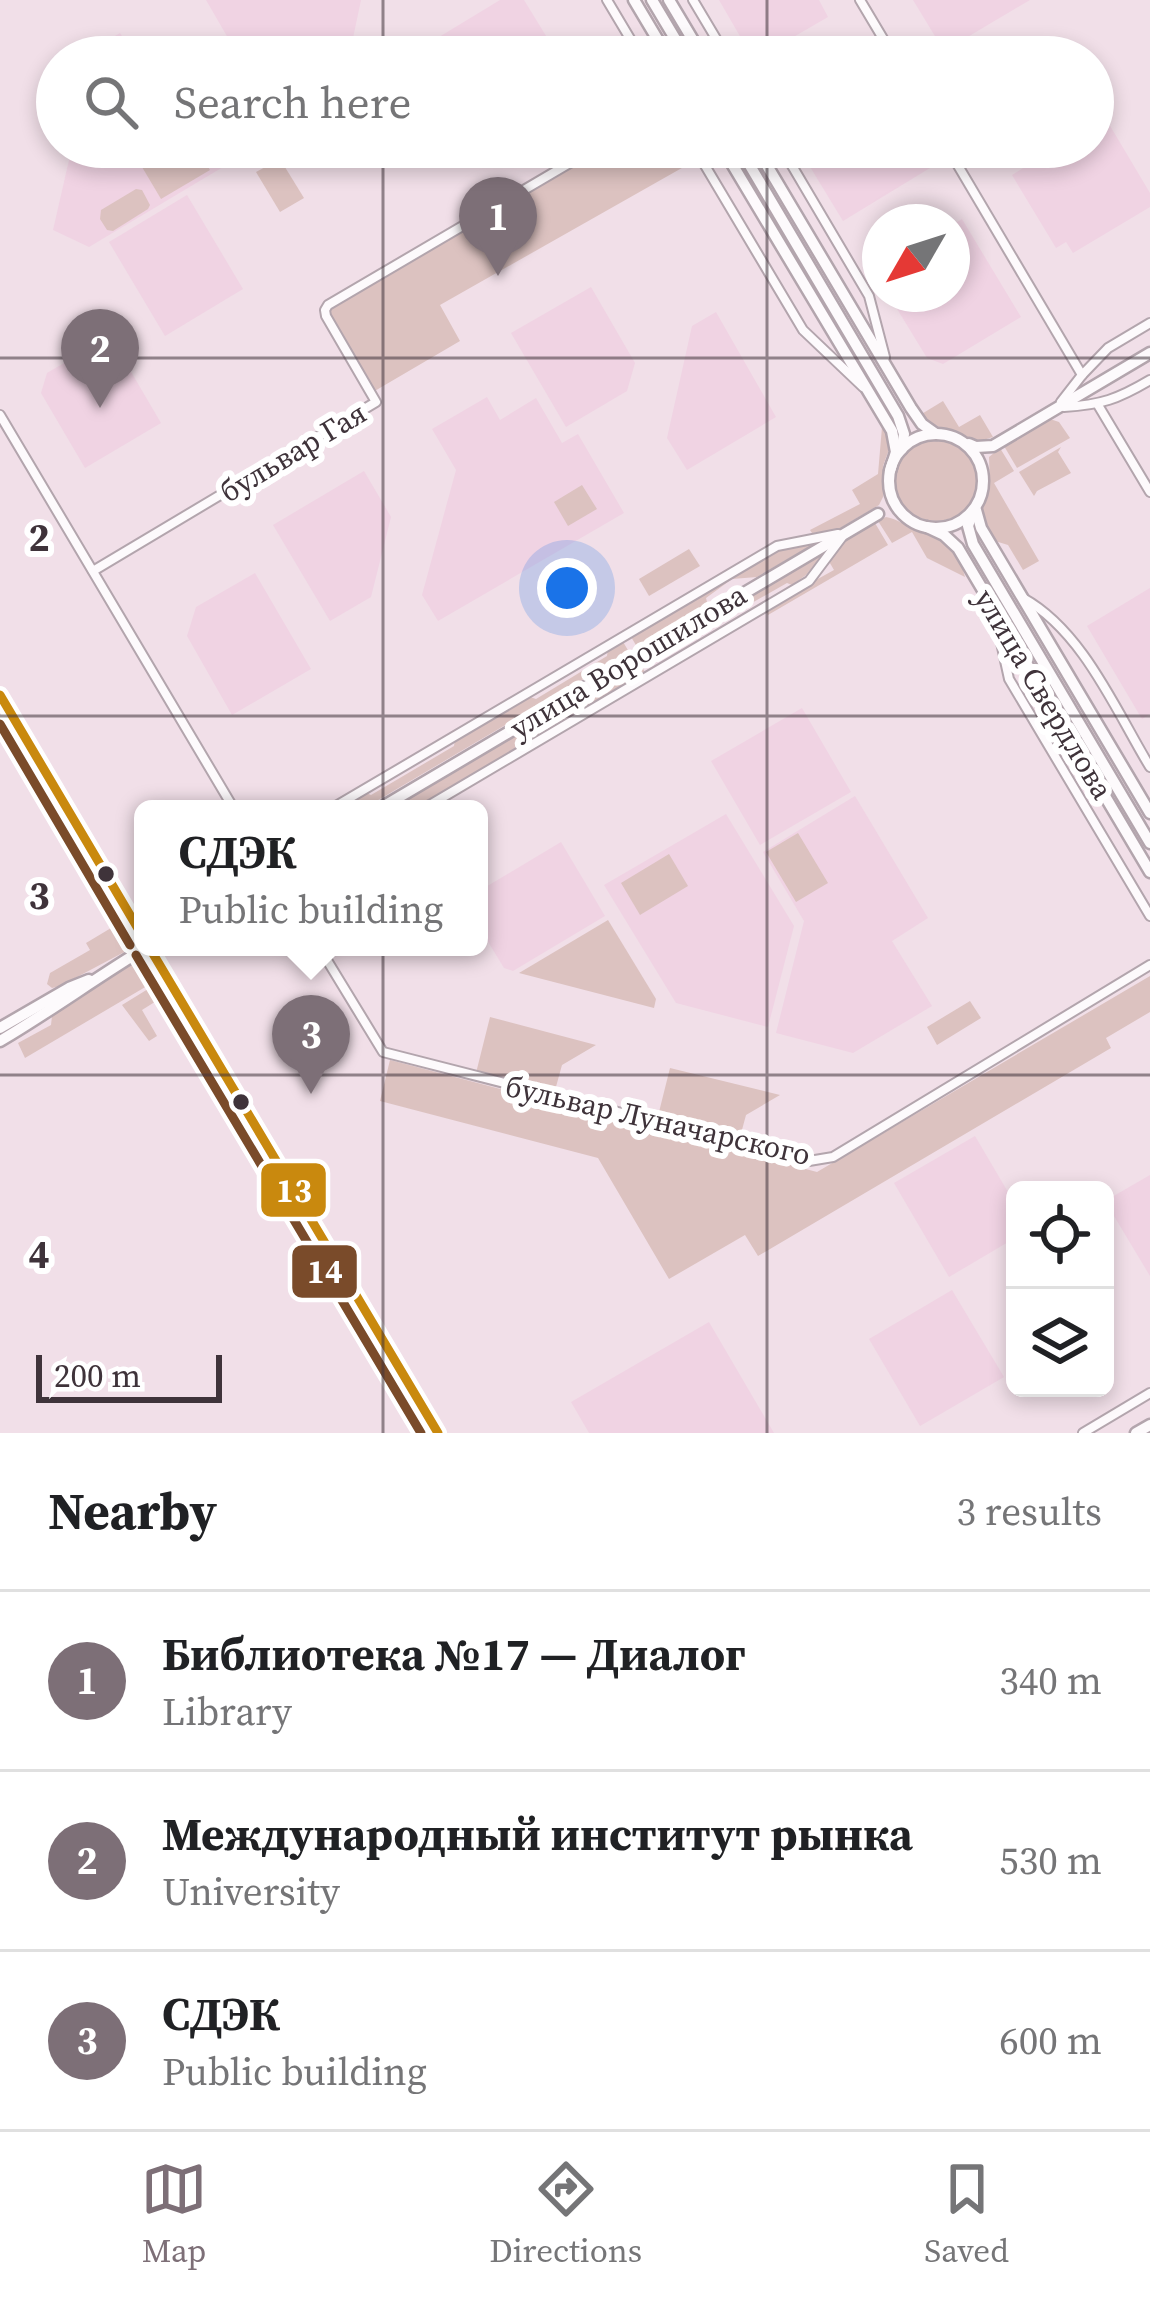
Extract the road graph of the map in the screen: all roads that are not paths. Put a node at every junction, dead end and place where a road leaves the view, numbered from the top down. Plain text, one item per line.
1 (607, 0) edge
2 (634, 0) edge
3 (652, 0) edge
4 (669, 0) edge
5 (693, 0) edge
6 (860, 0) edge
7 (628, 36) edge
8 (655, 36) edge
9 (673, 36) edge
10 (690, 36) edge
11 (714, 36) edge
12 (881, 36) edge
13 (561, 168) edge
14 (707, 168) edge
15 (735, 168) edge
16 (751, 168) edge
17 (768, 168) edge
18 (793, 168) edge
19 (959, 168) edge
20 (1150, 323) edge
21 (1150, 352) edge
22 (888, 370) junction
23 (1082, 375) junction
24 (1150, 380) edge
25 (868, 392) junction
26 (1098, 405) junction
27 (1057, 408) junction
28 (0, 415) edge
29 (898, 416) junction
30 (930, 435) junction
31 (960, 441) junction
32 (993, 446) junction
33 (902, 449) junction
34 (890, 471) junction
35 (983, 478) junction
36 (890, 486) junction
37 (1150, 492) edge
38 (975, 508) junction
39 (878, 514) junction
40 (911, 520) junction
41 (933, 528) junction
42 (845, 532) junction
43 (973, 544) junction
44 (93, 571) junction
45 (1022, 598) junction
46 (995, 612) junction
47 (0, 695) edge
48 (1150, 767) edge
49 (229, 800) edge
50 (346, 800) edge
51 (394, 800) edge
52 (438, 800) edge
53 (1150, 813) edge
54 (1150, 842) edge
55 (1150, 872) edge
56 (1150, 916) edge
57 (134, 922) edge
58 (134, 955) edge
59 (153, 956) edge
60 (324, 956) edge
61 (1150, 965) edge
62 (93, 980) junction
63 (0, 1028) edge
64 (0, 1041) edge
65 (1150, 1393) edge
66 (1150, 1424) edge
67 (438, 1433) edge
68 (1083, 1433) edge
69 (1136, 1433) edge

1 - 7 street
2 - 8 main road
3 - 9 main road
4 - 10 main road
5 - 11 street
6 - 12 street
13 - 44 street, бульвар Гая
14 - 25 street
15 - 25 main road
16 - 29 main road
17 - 22 main road
18 - 22 street
19 - 23 street
20 - 23 street
21 - 27 main road
22 - 30 main road
23 - 27 street
24 - 26 street
25 - 34 main road
26 - 27 street
26 - 37 street
27 - 32 main road
28 - 44 street
29 - 30 main road
29 - 33 main road
30 - 31 main road
30 - 33 main road
31 - 32 main road
31 - 35 main road
32 - 35 main road
33 - 34 main road
34 - 36 main road
35 - 38 main road
36 - 39 main road
36 - 40 main road
38 - 41 main road
38 - 43 main road
38 - 45 main road, улица Свердлова
39 - 40 main road
39 - 42 main road, улица Ворошилова
40 - 41 main road
41 - 43 main road
41 - 46 main road, улица Свердлова
42 - 50 street
42 - 51 main road, улица Ворошилова
42 - 52 street
43 - 54 main road, улица Свердлова
44 - 49 street
45 - 48 street
45 - 53 main road, улица Свердлова
46 - 55 main road, улица Свердлова
46 - 56 street
47 - 57 main road
58 - 62 main road
59 - 67 main road
60 - 61 street, бульвар Луначарского
62 - 63 main road
62 - 64 main road
65 - 68 street
66 - 69 main road

